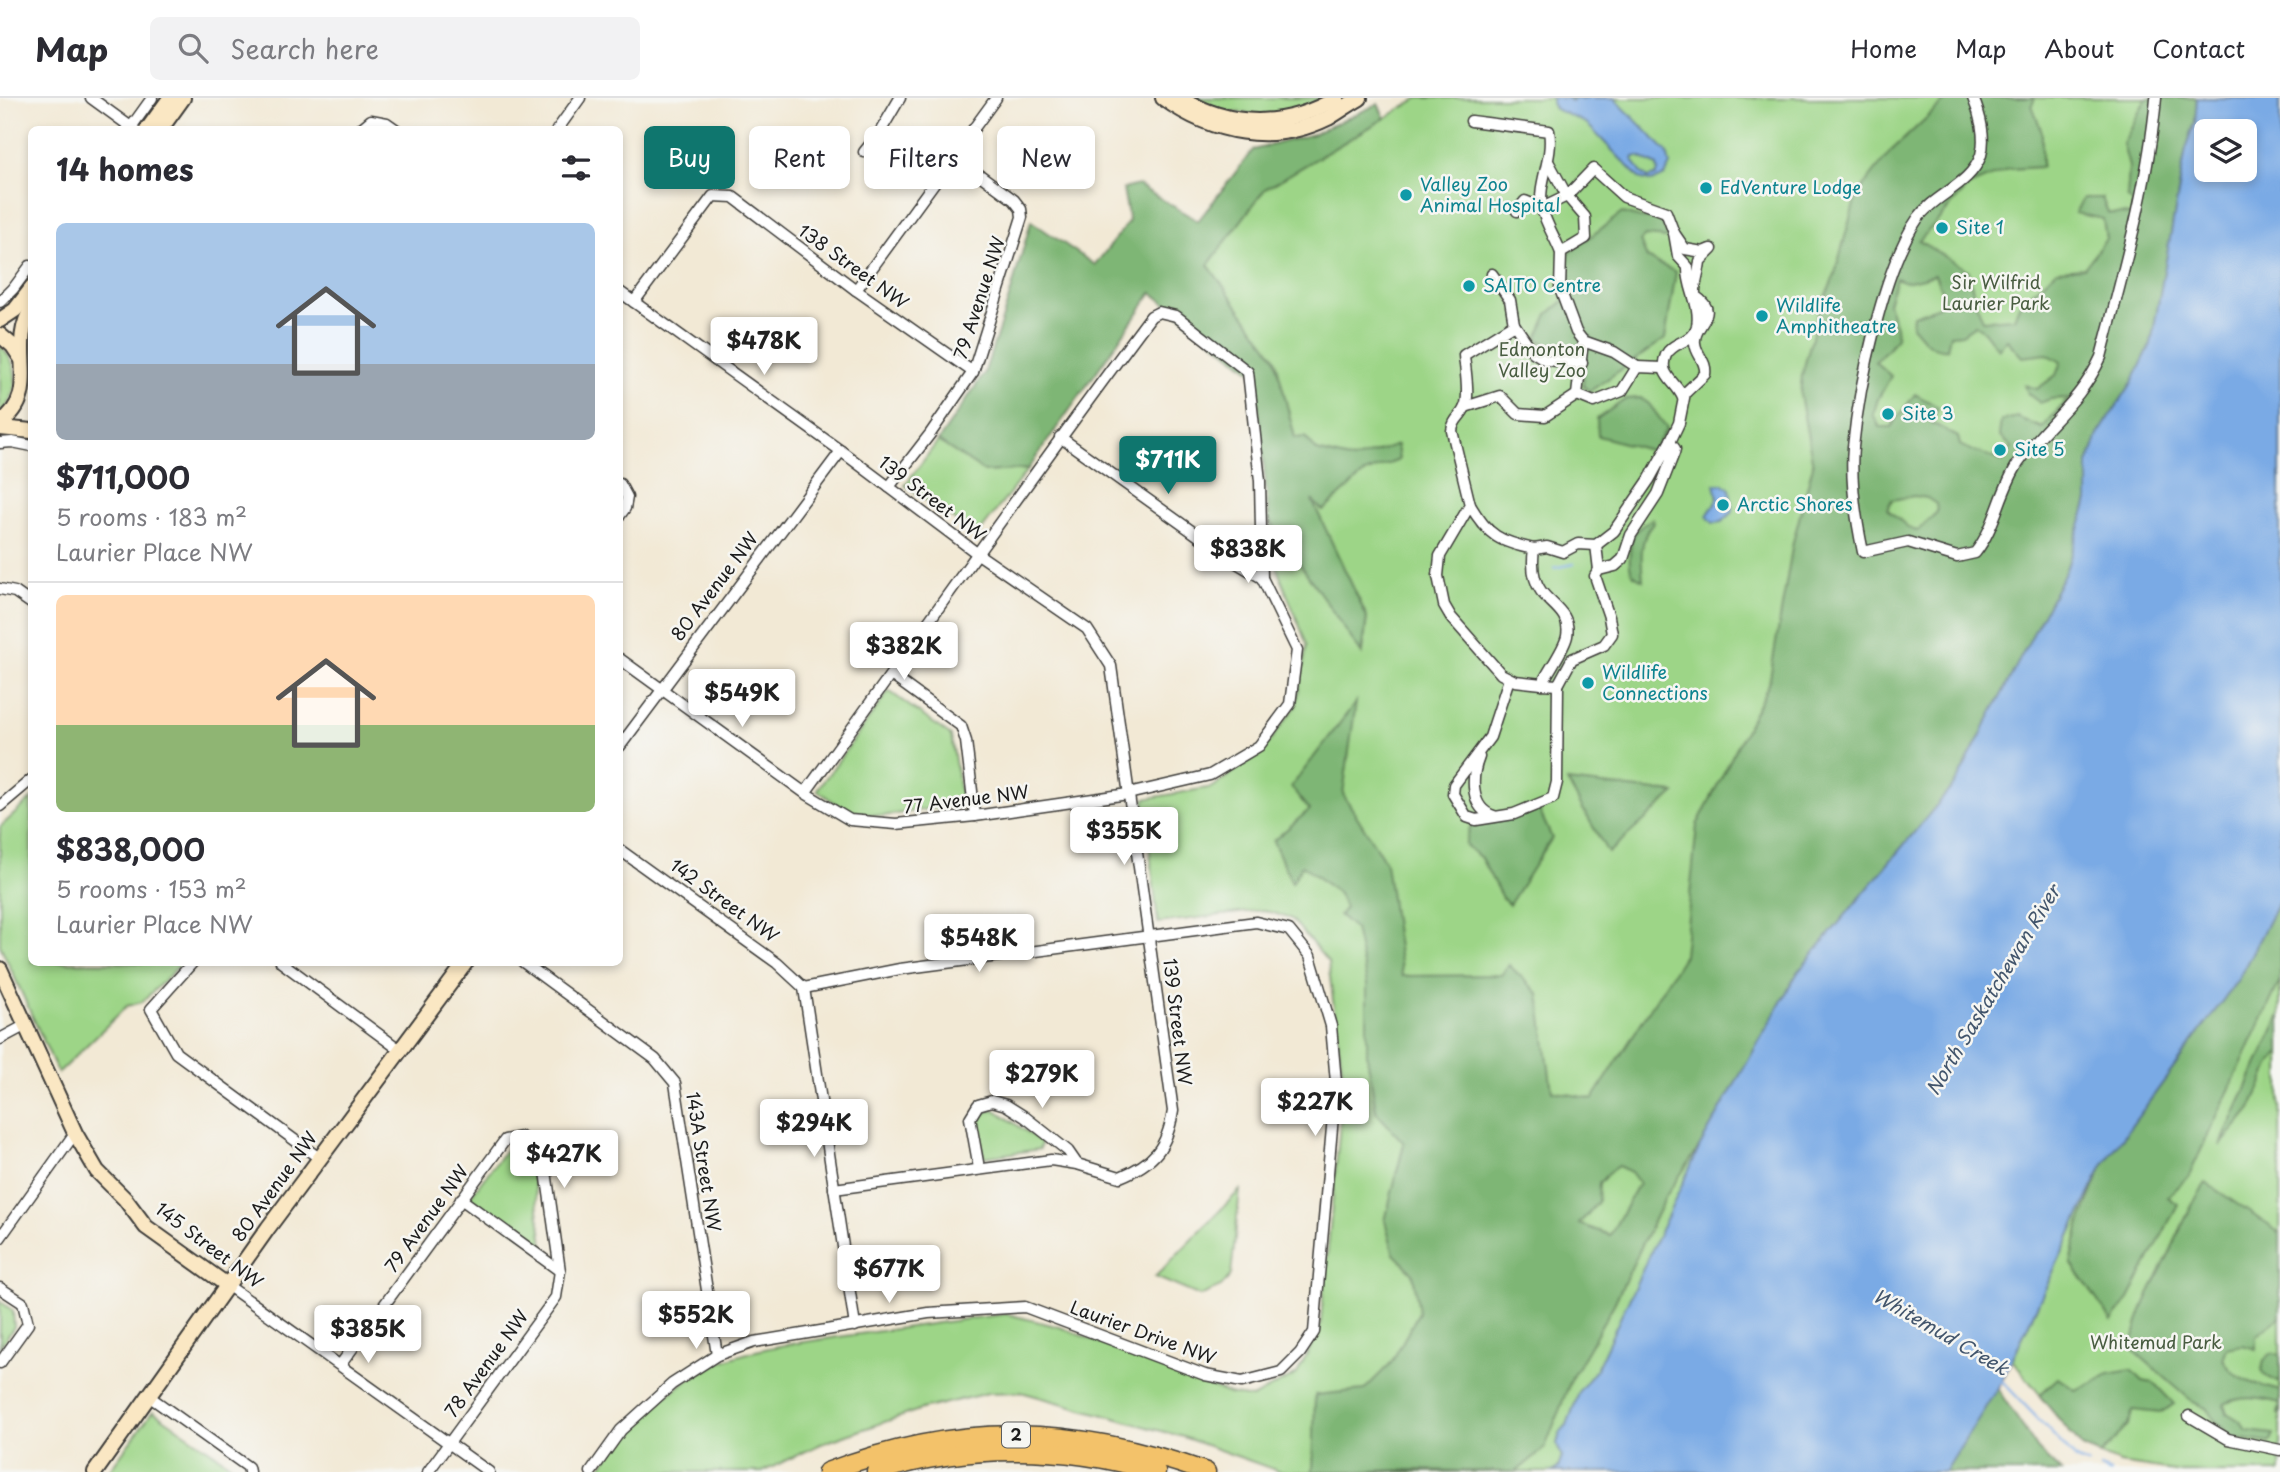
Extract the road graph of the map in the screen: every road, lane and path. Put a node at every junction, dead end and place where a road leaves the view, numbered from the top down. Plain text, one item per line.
1 (91, 98) edge
2 (152, 98) edge
3 (170, 98) edge
4 (183, 98) edge
5 (580, 98) edge
6 (900, 98) edge
7 (996, 98) edge
8 (1163, 98) edge
9 (1181, 98) edge
10 (1337, 98) edge
11 (1360, 98) edge
12 (1973, 98) edge
13 (2156, 98) edge
14 (1471, 121) dead end
15 (128, 126) edge
16 (134, 126) edge
17 (150, 126) edge
18 (163, 126) edge
19 (364, 126) edge
20 (391, 126) edge
21 (560, 126) edge
22 (884, 126) edge
23 (976, 126) edge
24 (1549, 163) junction
25 (983, 177) edge
26 (930, 189) edge
27 (1567, 196) junction
28 (1542, 208) junction
29 (1517, 211) dead end
30 (1674, 233) junction
31 (1561, 253) junction
32 (28, 270) edge
33 (1492, 274) dead end
34 (856, 290) junction
35 (28, 293) edge
36 (623, 294) edge
37 (1695, 296) junction
38 (0, 302) edge
39 (634, 302) junction
40 (28, 317) edge
41 (0, 320) edge
42 (1514, 324) junction
43 (1696, 330) junction
44 (0, 335) edge
45 (1583, 341) junction
46 (1581, 363) junction
47 (22, 366) junction
48 (1637, 367) junction
49 (1663, 368) junction
50 (973, 372) junction
51 (28, 389) edge
52 (1577, 395) junction
53 (1683, 398) junction
54 (1465, 407) junction
55 (0, 426) edge
56 (28, 430) edge
57 (1060, 437) junction
58 (1670, 442) junction
59 (0, 443) edge
60 (28, 445) edge
61 (841, 450) junction
62 (889, 488) junction
63 (623, 490) edge
64 (1634, 500) junction
65 (1470, 505) junction
66 (623, 511) edge
67 (1648, 511) junction
68 (1596, 545) junction
69 (1534, 549) junction
70 (978, 554) junction
71 (1599, 570) junction
72 (1262, 578) junction
73 (0, 589) edge
74 (28, 601) edge
75 (623, 661) edge
76 (891, 675) junction
77 (1509, 679) junction
78 (1542, 684) junction
79 (1558, 685) junction
80 (662, 690) junction
81 (623, 742) edge
82 (1481, 751) junction
83 (28, 782) edge
84 (805, 793) junction
85 (1128, 794) junction
86 (0, 806) edge
87 (975, 816) junction
88 (1502, 817) junction
89 (623, 851) edge
90 (1150, 936) junction
91 (189, 966) edge
92 (286, 966) edge
93 (463, 966) edge
94 (528, 966) edge
95 (0, 969) edge
96 (804, 988) junction
97 (26, 1025) junction
98 (0, 1039) edge
99 (401, 1050) junction
100 (75, 1133) junction
101 (319, 1158) junction
102 (1077, 1164) junction
103 (979, 1168) junction
104 (834, 1189) junction
105 (461, 1199) junction
106 (0, 1238) edge
107 (560, 1271) junction
108 (227, 1285) junction
109 (0, 1288) edge
110 (855, 1326) junction
111 (717, 1355) junction
112 (0, 1363) edge
113 (341, 1364) junction
114 (149, 1397) junction
115 (2189, 1416) dead end
116 (449, 1443) junction
117 (2280, 1450) edge
118 (95, 1472) edge
119 (249, 1472) edge
120 (428, 1472) edge
121 (489, 1472) edge
122 (591, 1472) edge
123 (827, 1472) edge
124 (876, 1472) edge
125 (1156, 1472) edge
126 (1206, 1472) edge

1 - 15 street
2 - 16 street
3 - 17 street
4 - 18 street
5 - 21 street
6 - 22 street
7 - 23 street
8 - 11 street
9 - 10 street
12 - 13 street
14 - 24 street
19 - 20 street
24 - 27 street
24 - 28 street
25 - 50 street, 79 Avenue NW
26 - 34 street
27 - 28 street
27 - 30 street
27 - 31 street
28 - 29 street
28 - 31 street
30 - 37 street
30 - 37 street
31 - 45 street
32 - 38 street
33 - 42 street
34 - 39 street, 138 Street NW
34 - 50 street, 138 Street NW
35 - 41 street
36 - 39 street, 139 Street NW
37 - 43 street
39 - 61 street, 139 Street NW
40 - 47 street
42 - 46 street
42 - 54 street
43 - 49 street
43 - 53 street
44 - 47 street
45 - 46 street
45 - 48 street
46 - 52 street
47 - 51 street
47 - 55 street
48 - 49 street
48 - 52 street
49 - 53 street
50 - 62 street, 79 Avenue NW
52 - 54 street
53 - 58 street
54 - 65 street
55 - 56 street
57 - 70 street
57 - 72 street
57 - 72 street
58 - 64 street
58 - 67 street
59 - 60 street
61 - 62 street, 139 Street NW
61 - 80 street, 80 Avenue NW
62 - 70 street, 139 Street NW
63 - 66 street
64 - 67 street
64 - 68 street
65 - 69 street
65 - 77 street
67 - 71 street
68 - 69 street
68 - 71 street
69 - 78 street
70 - 76 street
70 - 85 street, 139 Street NW
71 - 79 street
72 - 85 street, 77 Avenue NW
73 - 74 street
75 - 80 street
76 - 84 street
76 - 87 street
77 - 78 street
77 - 82 street
78 - 79 street
79 - 88 street
80 - 81 street, 80 Avenue NW
80 - 84 street
82 - 88 street
82 - 88 street
83 - 86 street
84 - 87 street, 77 Avenue NW
85 - 87 street, 77 Avenue NW
85 - 90 street
89 - 96 street, 142 Street NW
90 - 96 street, Laurier Drive NW
90 - 102 street, 139 Street NW
90 - 110 street, Laurier Drive NW
91 - 101 street
92 - 99 street
93 - 99 street, 80 Avenue NW
94 - 111 street, 143A Street NW
95 - 97 street, 145 Street NW
96 - 104 street
97 - 98 street
97 - 100 street, 145 Street NW
99 - 101 street, 80 Avenue NW
100 - 106 street
100 - 108 street, 145 Street NW
101 - 108 street, 80 Avenue NW
102 - 103 street
102 - 103 street
103 - 104 street
104 - 110 street
105 - 107 street
105 - 107 street, 79 Avenue NW
105 - 113 street, 79 Avenue NW
107 - 116 street, 78 Avenue NW
108 - 113 street, 145 Street NW
108 - 114 street, 80 Avenue NW
109 - 112 street
110 - 111 street, Laurier Drive NW
111 - 122 street, Laurier Drive NW
113 - 116 street, 145 Street NW
114 - 118 street, 80 Avenue NW
114 - 119 street
115 - 117 street
116 - 120 street, 78 Avenue NW
116 - 121 street, 145 Street NW
123 - 126 highway, 2
124 - 125 highway, 2

